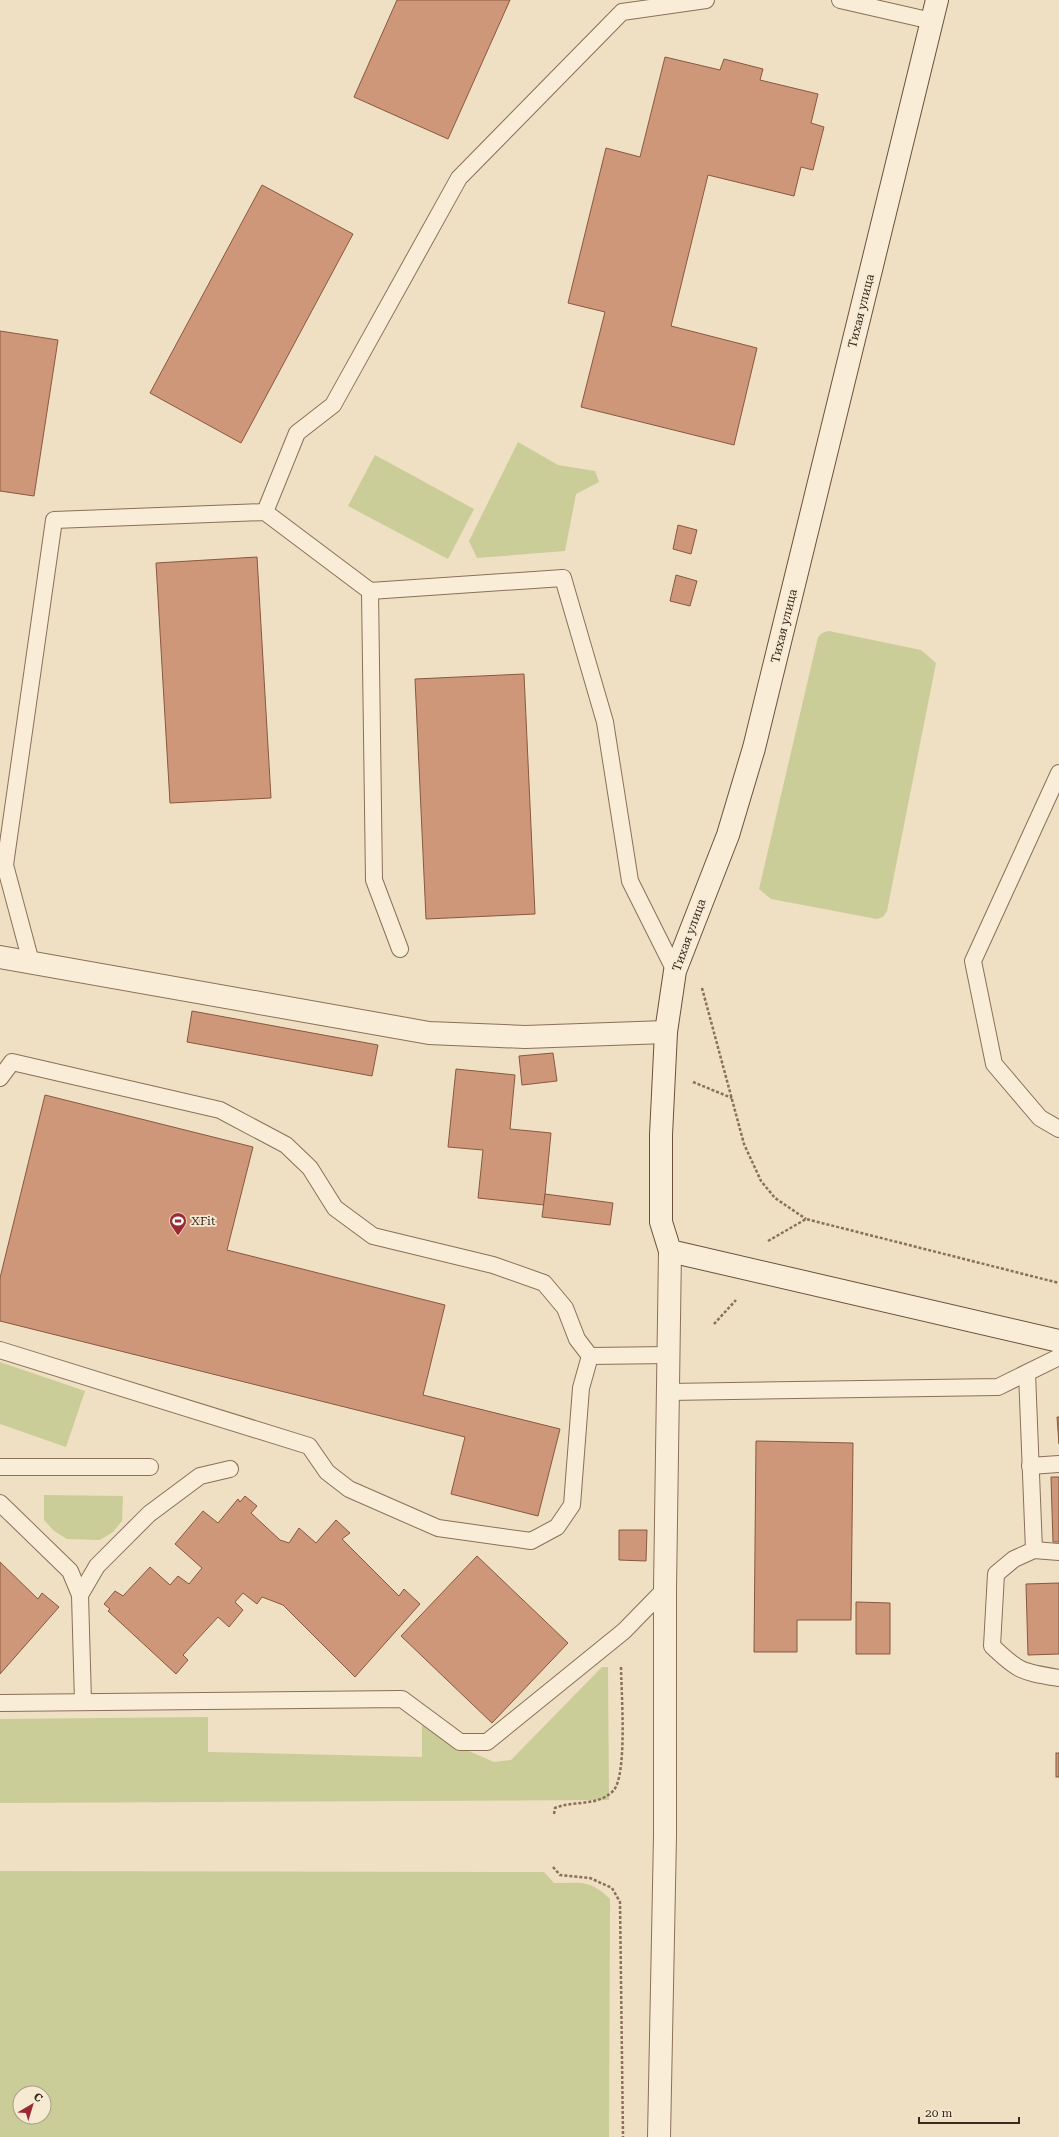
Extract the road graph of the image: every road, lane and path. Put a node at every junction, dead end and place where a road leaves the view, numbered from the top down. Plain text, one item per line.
1 (706, 0) edge
2 (840, 0) edge
3 (937, 0) edge
4 (932, 21) junction
5 (266, 512) junction
6 (370, 591) junction
7 (1059, 773) edge
8 (683, 948) junction
9 (400, 949) dead end
10 (0, 957) edge
11 (31, 962) junction
12 (675, 971) junction
13 (666, 1032) junction
14 (0, 1078) edge
15 (1059, 1129) edge
16 (806, 1219) junction
17 (768, 1241) dead end
18 (670, 1251) junction
19 (1059, 1283) edge
20 (736, 1300) dead end
21 (714, 1324) dead end
22 (1059, 1341) edge
23 (0, 1350) edge
24 (668, 1355) junction
25 (590, 1356) junction
26 (1059, 1357) edge
27 (1027, 1373) junction
28 (668, 1392) junction
29 (1059, 1464) edge
30 (1030, 1466) junction
31 (0, 1467) edge
32 (150, 1467) dead end
33 (230, 1469) dead end
34 (0, 1503) edge
35 (1034, 1550) junction
36 (1059, 1552) edge
37 (665, 1588) junction
38 (80, 1596) junction
39 (624, 1631) junction
40 (1059, 1678) edge
41 (0, 1702) edge
42 (83, 1702) junction
43 (554, 1814) dead end
44 (553, 1867) dead end
45 (623, 2137) edge
46 (659, 2137) edge

1 - 5 lane
2 - 4 lane
3 - 4 street, Тихая улица
4 - 8 street, Тихая улица
5 - 6 lane
5 - 11 lane
6 - 9 lane
6 - 12 lane
7 - 15 lane
8 - 12 street, Тихая улица
8 - 16 path
10 - 11 street
11 - 13 street
12 - 13 street, Тихая улица
13 - 18 street, Тихая улица
14 - 25 lane
16 - 17 path
16 - 19 path
18 - 22 street
18 - 24 street, Тихая улица
20 - 21 path
23 - 25 lane
24 - 25 lane
24 - 28 street, Тихая улица
26 - 27 lane
27 - 28 lane
27 - 30 lane
28 - 37 street, Тихая улица
29 - 30 lane
30 - 35 lane
31 - 32 lane
33 - 38 lane
34 - 38 lane
35 - 36 lane
35 - 40 lane
37 - 39 lane
37 - 46 street, Тихая улица
38 - 42 lane
39 - 42 lane
39 - 43 path
41 - 42 lane
44 - 45 path

